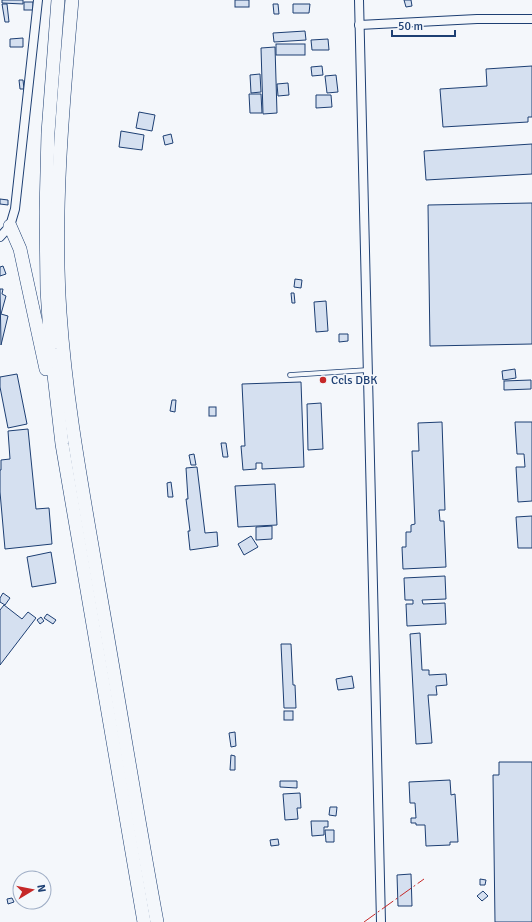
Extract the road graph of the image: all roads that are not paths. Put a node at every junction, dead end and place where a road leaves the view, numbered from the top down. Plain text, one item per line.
1 (38, 0) edge
2 (58, 0) edge
3 (72, 0) edge
4 (359, 0) edge
5 (532, 19) edge
6 (359, 25) junction
7 (10, 226) junction
8 (0, 237) edge
9 (368, 370) junction
10 (290, 375) dead end
11 (58, 406) junction
12 (144, 922) edge
13 (157, 922) edge
14 (381, 922) edge

1 - 7 street
2 - 11 highway
3 - 13 highway
4 - 6 street
5 - 6 street
6 - 9 street
7 - 8 street
7 - 11 highway
9 - 10 lane
9 - 14 street
11 - 12 highway

